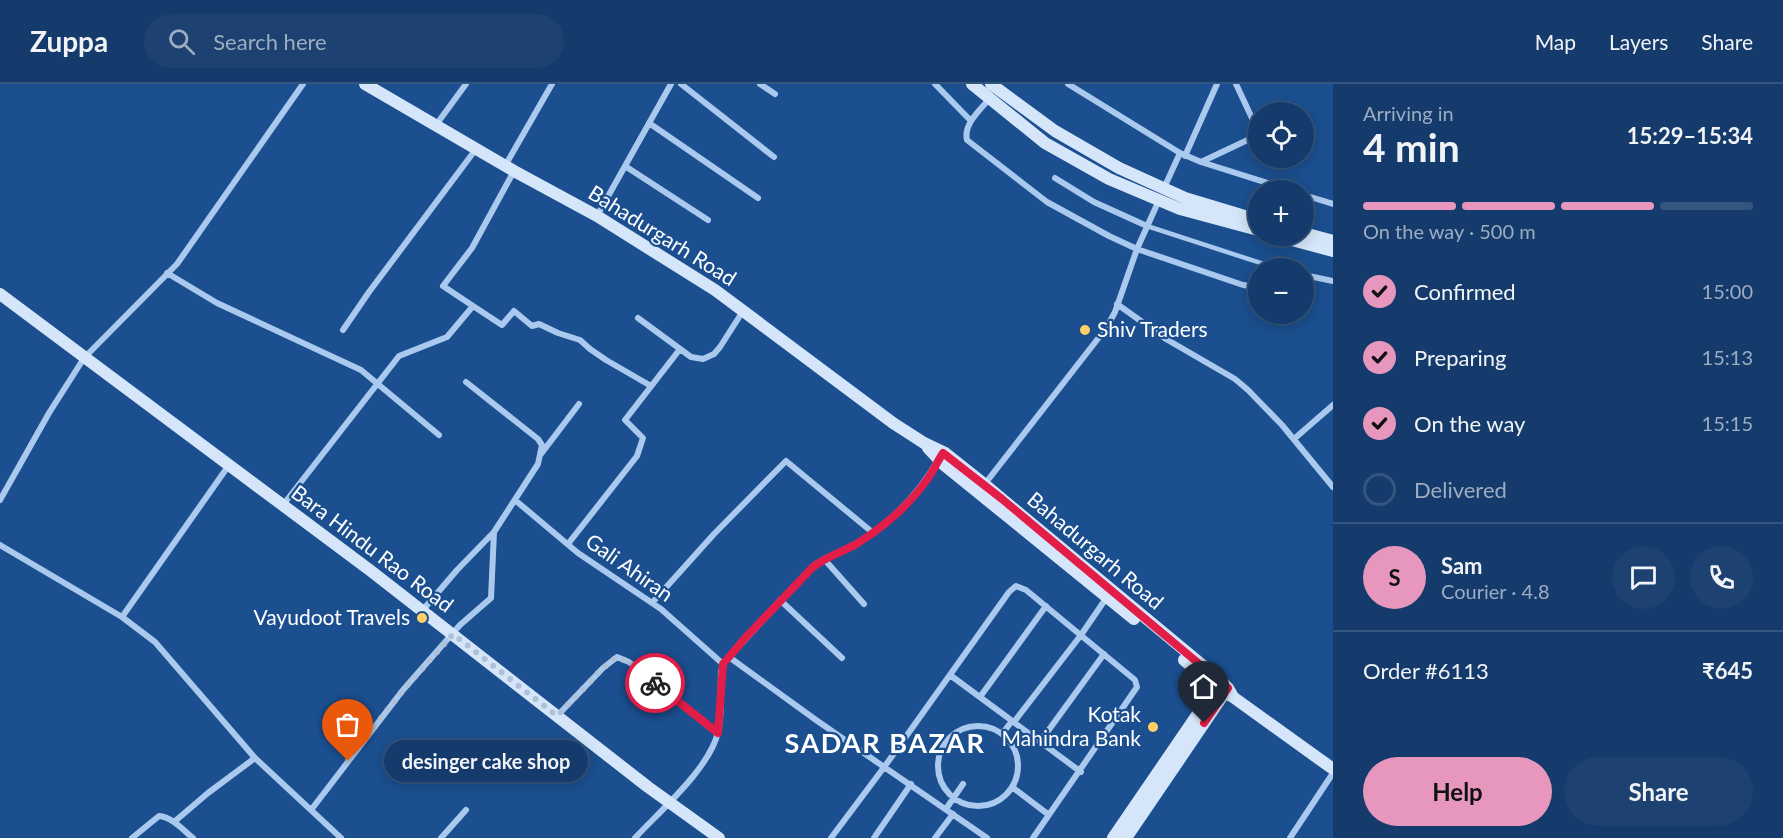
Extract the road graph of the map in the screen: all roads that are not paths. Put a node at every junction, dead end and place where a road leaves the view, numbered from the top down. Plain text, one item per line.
1 (303, 84) edge
2 (365, 84) edge
3 (466, 84) edge
4 (552, 84) edge
5 (671, 84) edge
6 (681, 84) edge
7 (760, 84) edge
8 (934, 84) edge
9 (972, 84) edge
10 (1068, 84) edge
11 (1217, 84) edge
12 (1236, 84) edge
13 (381, 88) edge
14 (995, 89) edge
15 (775, 94) dead end
16 (971, 121) junction
17 (649, 123) junction
18 (436, 126) junction
19 (476, 149) junction
20 (1183, 155) junction
21 (774, 157) dead end
22 (1201, 162) junction
23 (625, 166) junction
24 (510, 169) junction
25 (1055, 178) dead end
26 (1258, 180) edge
27 (1161, 194) junction
28 (758, 198) dead end
29 (1314, 198) edge
30 (1333, 204) edge
31 (597, 216) junction
32 (1248, 217) edge
33 (708, 220) dead end
34 (1147, 226) junction
35 (1248, 227) edge
36 (1314, 236) edge
37 (1333, 241) edge
38 (1314, 246) edge
39 (1137, 249) junction
40 (1333, 251) edge
41 (1248, 259) edge
42 (167, 273) junction
43 (1314, 277) edge
44 (1333, 282) edge
45 (1248, 286) edge
46 (0, 294) edge
47 (1117, 304) junction
48 (473, 306) junction
49 (743, 310) junction
50 (638, 318) dead end
51 (343, 330) dead end
52 (680, 349) junction
53 (84, 358) junction
54 (466, 382) dead end
55 (378, 383) junction
56 (651, 386) junction
57 (579, 404) dead end
58 (1333, 405) edge
59 (439, 435) dead end
60 (1294, 439) junction
61 (541, 454) junction
62 (941, 456) junction
63 (229, 465) junction
64 (1333, 487) edge
65 (981, 488) junction
66 (0, 500) edge
67 (515, 500) junction
68 (282, 505) junction
69 (494, 532) junction
70 (872, 532) junction
71 (568, 544) junction
72 (0, 545) edge
73 (824, 559) junction
74 (1107, 597) junction
75 (780, 600) junction
76 (652, 603) junction
77 (864, 604) dead end
78 (1046, 606) junction
79 (422, 611) junction
80 (122, 617) junction
81 (453, 634) junction
82 (1081, 635) junction
83 (1104, 654) junction
84 (729, 657) junction
85 (843, 658) dead end
86 (723, 664) junction
87 (950, 675) junction
88 (1224, 690) junction
89 (980, 697) junction
90 (557, 716) junction
91 (1013, 722) junction
92 (718, 733) junction
93 (1002, 734) junction
94 (1040, 741) junction
95 (255, 758) junction
96 (885, 766) junction
97 (1333, 771) edge
98 (1081, 772) junction
99 (912, 784) junction
100 (963, 784) dead end
101 (1012, 787) junction
102 (954, 797) junction
103 (669, 802) junction
104 (946, 809) junction
105 (311, 810) junction
106 (466, 810) dead end
107 (953, 814) junction
108 (1050, 815) junction
109 (174, 822) junction
110 (977, 835) edge
111 (132, 838) edge
112 (193, 838) edge
113 (341, 838) edge
114 (441, 838) edge
115 (635, 838) edge
116 (719, 838) edge
117 (831, 838) edge
118 (874, 838) edge
119 (935, 838) edge
120 (987, 838) edge
121 (1033, 838) edge
122 (1113, 838) edge
123 (1126, 838) edge
124 (1290, 838) edge

1 - 42 street
2 - 13 street, Bahadurgarh Road
3 - 18 street
4 - 24 street
5 - 17 street
6 - 21 street
7 - 15 street
8 - 16 street
9 - 14 street
10 - 20 street
11 - 20 street
12 - 22 street
13 - 18 street, Bahadurgarh Road
14 - 16 street
14 - 27 street
16 - 39 street
17 - 23 street
17 - 28 street
18 - 19 street, Bahadurgarh Road
19 - 24 street, Bahadurgarh Road
19 - 51 street
20 - 22 street
20 - 27 street
22 - 26 street
23 - 31 street
23 - 33 street
24 - 31 street, Bahadurgarh Road
24 - 48 street
25 - 34 street
27 - 32 street
27 - 34 street
27 - 35 street
29 - 30 street
31 - 49 street, Bahadurgarh Road
34 - 39 street
34 - 41 lane
36 - 37 street
38 - 40 street
39 - 45 street
39 - 47 street
42 - 53 street
42 - 55 street
43 - 44 street
46 - 53 street, Bara Hindu Rao Road
47 - 60 street
47 - 65 street
48 - 55 street
48 - 56 street
49 - 52 street
49 - 62 street, Bahadurgarh Road
50 - 52 street
52 - 56 street
53 - 63 street, Bara Hindu Rao Road
53 - 66 street
54 - 61 street
55 - 59 street
55 - 68 street
56 - 71 street
57 - 61 street
58 - 60 street
60 - 64 street
61 - 67 street
62 - 65 street, Bahadurgarh Road
62 - 70 street
63 - 68 street, Bara Hindu Rao Road
63 - 80 street
65 - 74 street, Bahadurgarh Road
65 - 88 street, Bahadurgarh Road
67 - 69 street
67 - 71 street, Gali Ahiran
68 - 79 street, Bara Hindu Rao Road
69 - 79 street
69 - 81 street
70 - 73 street
70 - 76 street
71 - 76 street, Gali Ahiran
72 - 80 street
73 - 75 street
73 - 77 street
74 - 82 street
74 - 88 street, Bahadurgarh Road
75 - 84 street
75 - 85 street
76 - 86 street, Gali Ahiran
78 - 82 street
78 - 87 street
78 - 89 street
79 - 81 street, Bara Hindu Rao Road
80 - 95 street
81 - 90 street, Bara Hindu Rao Road
81 - 105 street
82 - 83 street
82 - 91 street
83 - 94 street
83 - 98 street
84 - 86 street
84 - 96 street
86 - 92 street
87 - 89 street
87 - 96 street
88 - 97 street, Bahadurgarh Road
88 - 122 street
88 - 123 street
89 - 91 street
90 - 92 street
90 - 103 street, Bara Hindu Rao Road
91 - 93 street
91 - 94 street
92 - 103 street
93 - 101 street
93 - 102 street
94 - 98 street
95 - 105 street
95 - 109 street
96 - 99 street
96 - 117 street
97 - 124 street
98 - 108 street
99 - 104 street
99 - 118 street
100 - 102 street
101 - 102 street
101 - 108 street
102 - 104 street
103 - 115 street
103 - 116 street, Bara Hindu Rao Road
104 - 107 street
105 - 113 street
106 - 114 street
107 - 110 street
107 - 119 street
108 - 121 street
109 - 111 street
109 - 112 street
110 - 120 street

